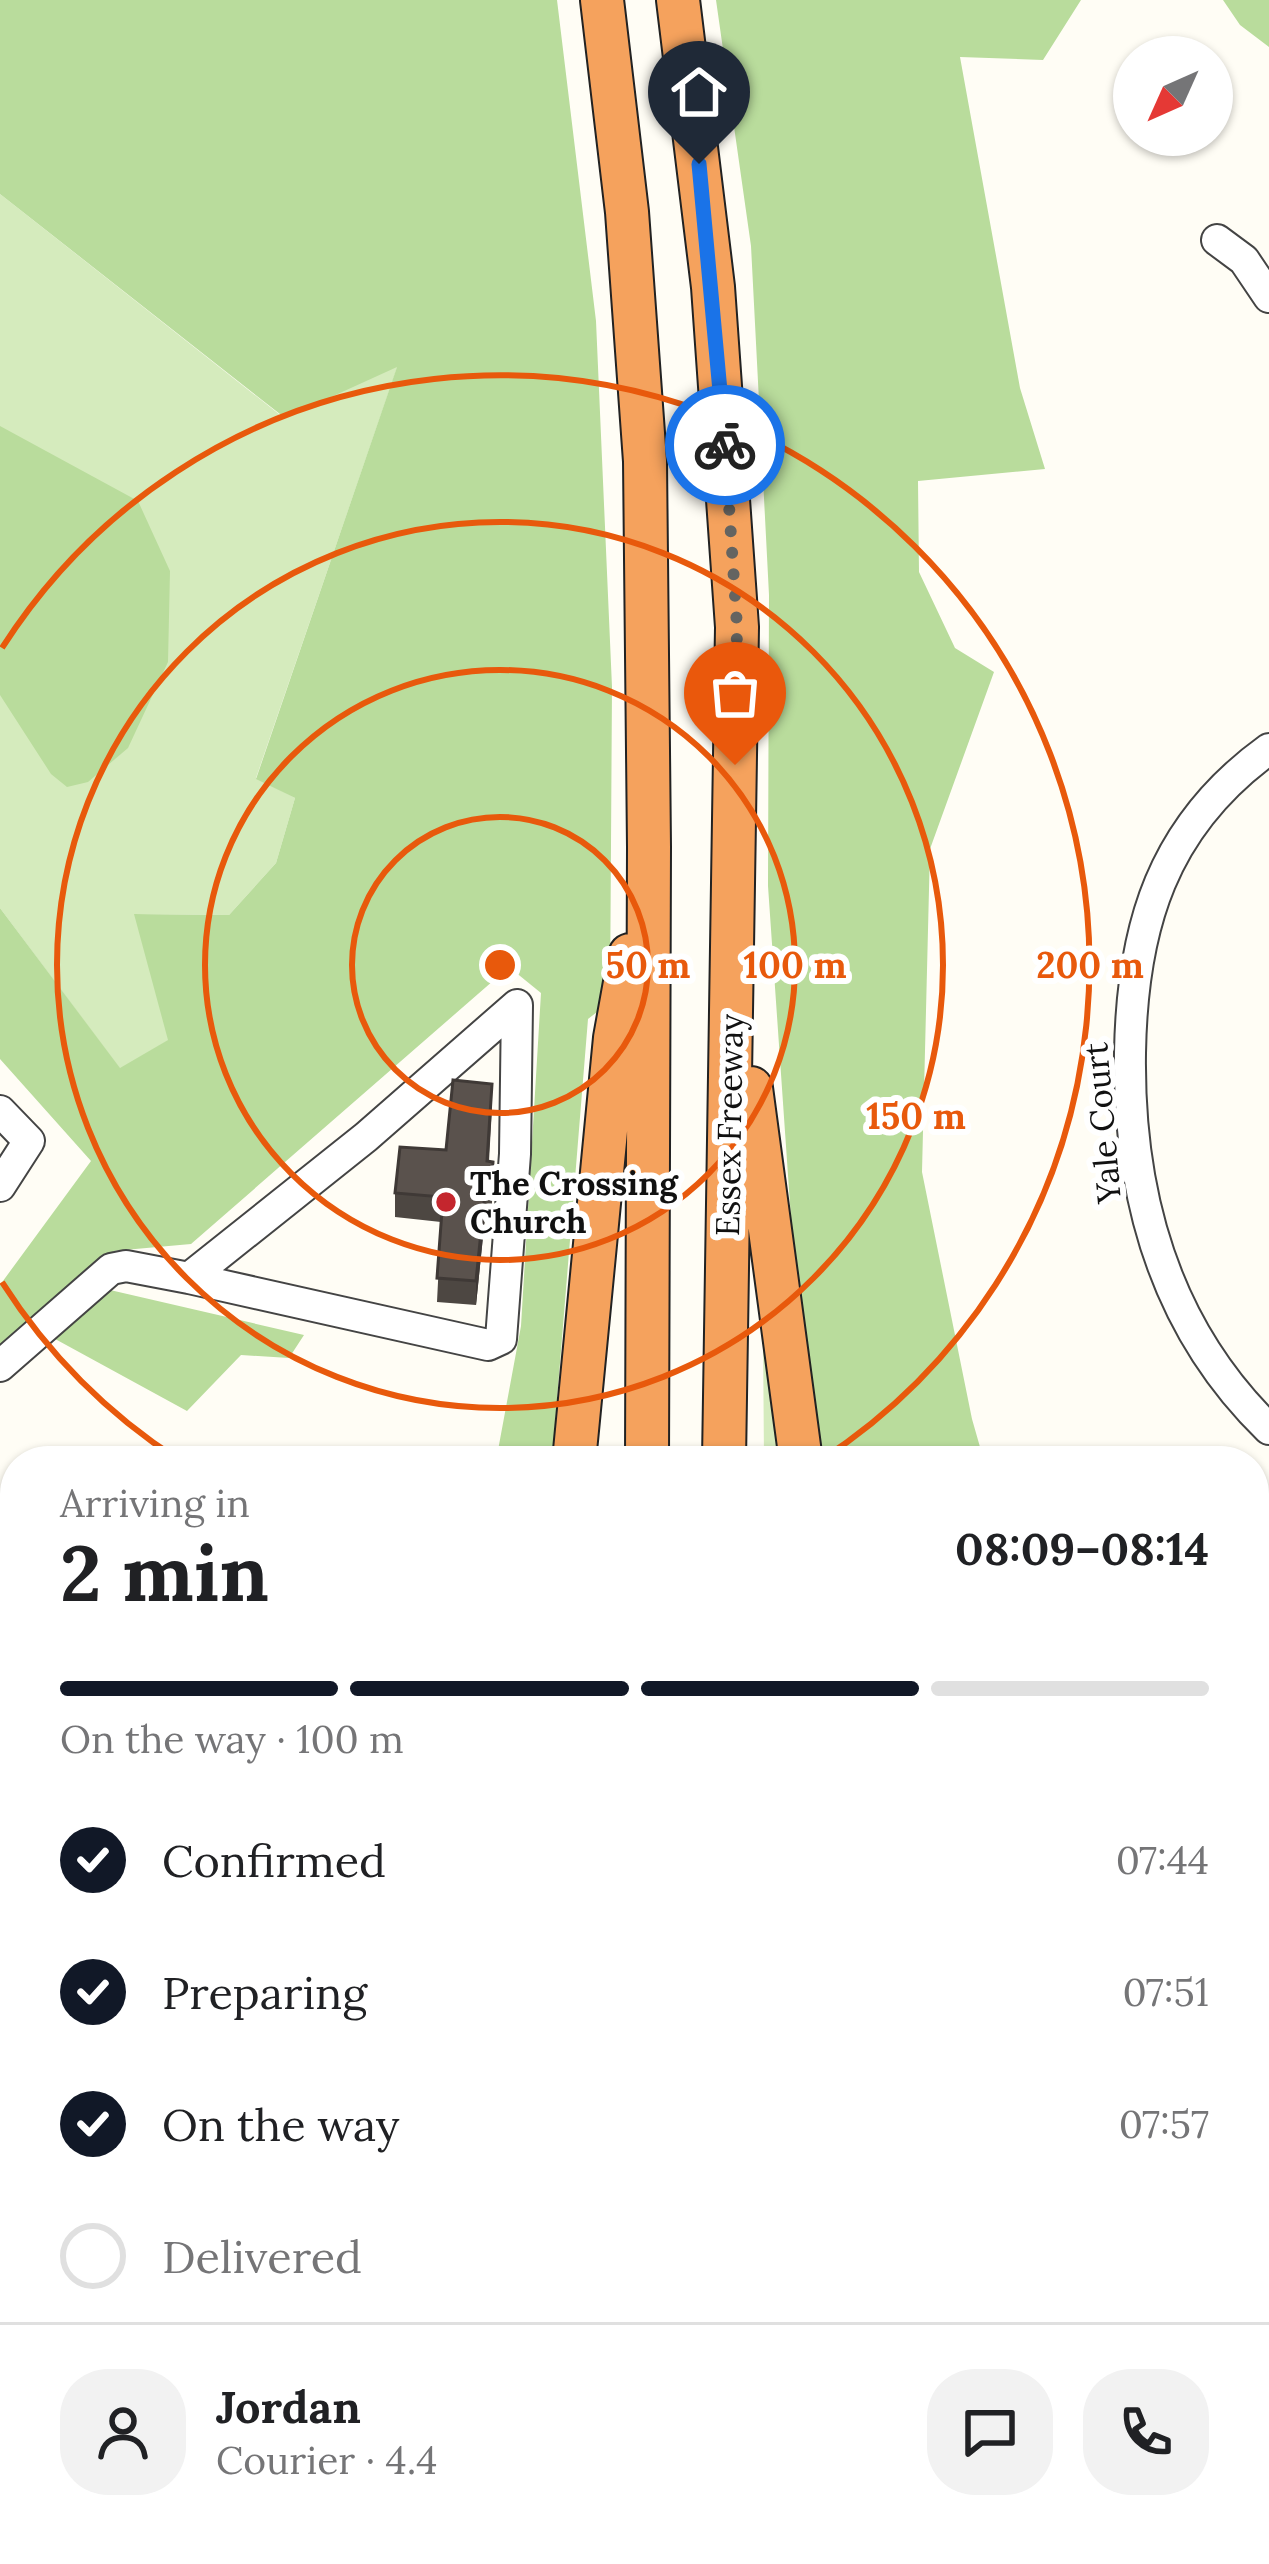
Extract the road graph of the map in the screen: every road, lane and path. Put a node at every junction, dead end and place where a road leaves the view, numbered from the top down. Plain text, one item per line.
1 (602, 0) edge
2 (679, 0) edge
3 (1217, 240) dead end
4 (1269, 297) edge
5 (1269, 749) edge
6 (650, 848) junction
7 (732, 950) junction
8 (0, 1111) edge
9 (0, 1186) edge
10 (189, 1278) junction
11 (0, 1366) edge
12 (1269, 1429) edge
13 (575, 1446) edge
14 (646, 1446) edge
15 (724, 1446) edge
16 (799, 1446) edge

1 - 6 highway
2 - 7 highway, Essex Freeway
3 - 4 street
5 - 12 street, Yale Court
6 - 13 highway
6 - 14 highway
7 - 15 highway, Essex Freeway
7 - 16 highway
8 - 9 street
10 - 10 street
10 - 11 street

